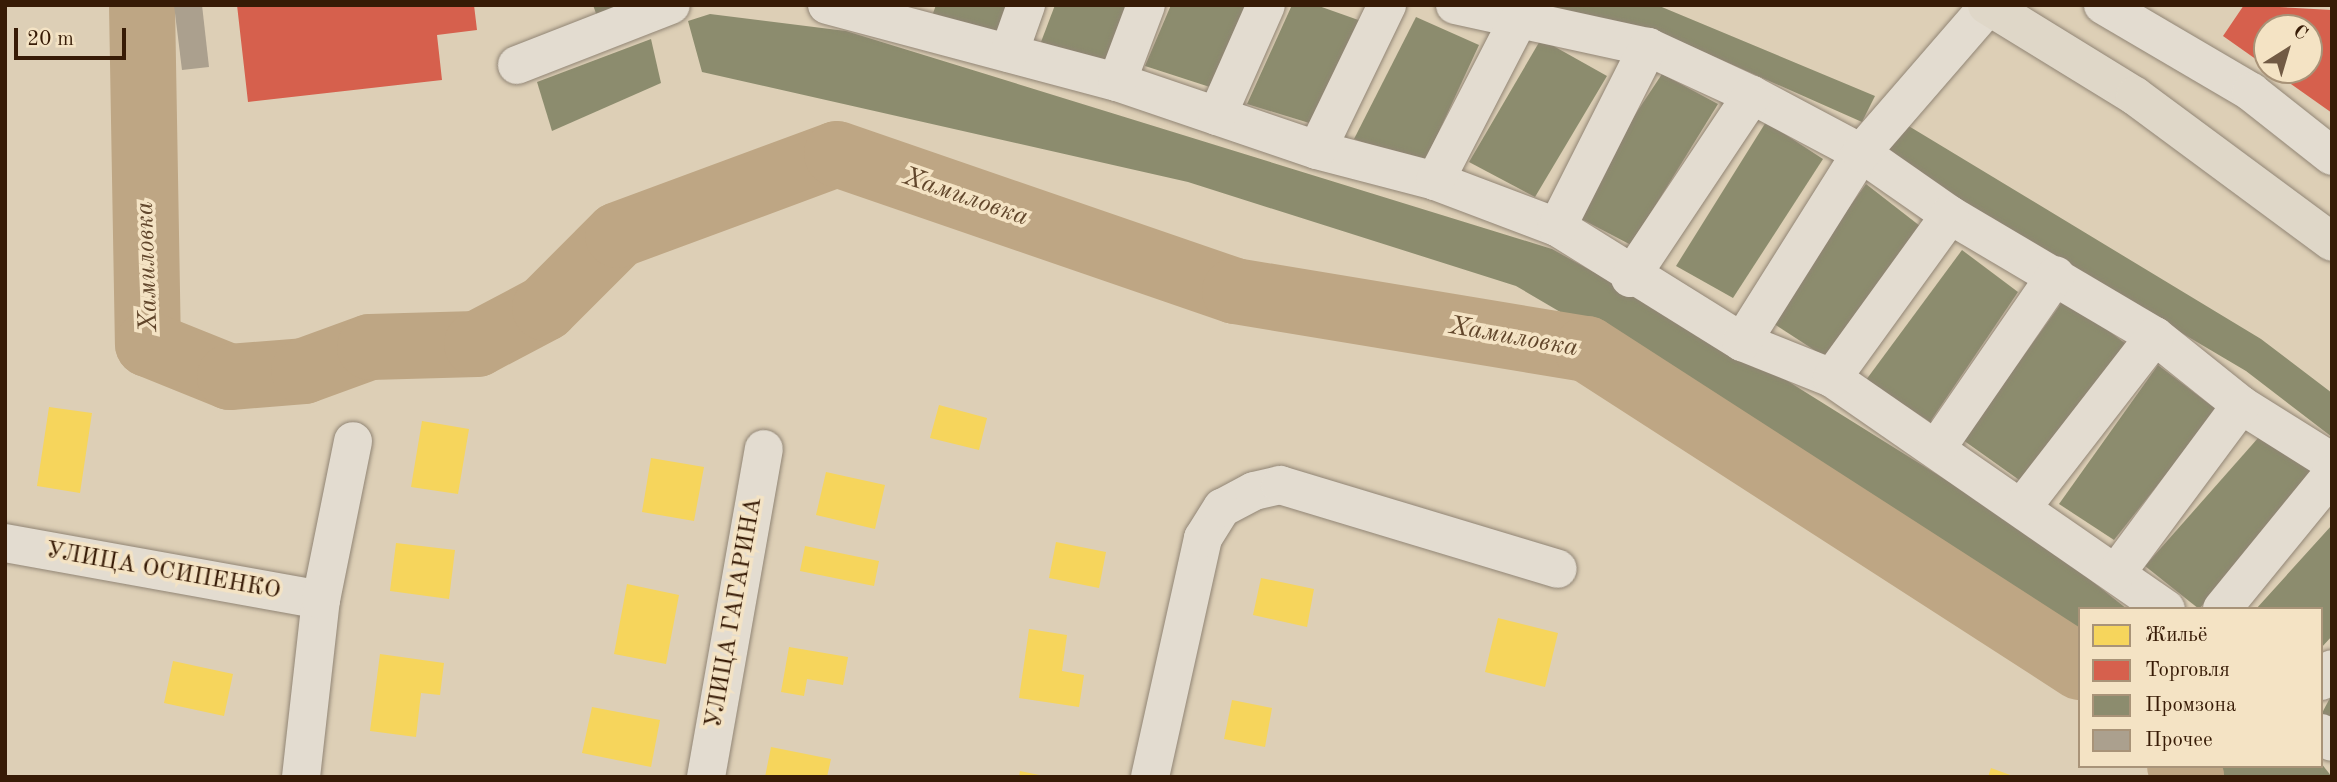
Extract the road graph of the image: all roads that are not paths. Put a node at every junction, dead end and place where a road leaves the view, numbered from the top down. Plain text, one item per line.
1 (671, 5) edge
2 (827, 5) edge
3 (1026, 5) edge
4 (1146, 5) edge
5 (1266, 5) edge
6 (1387, 5) edge
7 (1455, 5) edge
8 (1989, 5) edge
9 (2103, 5) edge
10 (912, 16) edge
11 (1517, 22) junction
12 (1648, 47) junction
13 (1009, 53) junction
14 (516, 65) dead end
15 (1117, 82) junction
16 (1752, 94) junction
17 (1217, 116) junction
18 (1317, 150) junction
19 (1861, 153) junction
20 (2332, 156) edge
21 (1435, 181) junction
22 (1950, 215) junction
23 (1556, 227) junction
24 (2332, 242) edge
25 (2056, 275) junction
26 (1630, 278) junction
27 (2155, 336) junction
28 (1742, 342) junction
29 (1832, 378) junction
30 (2241, 405) junction
31 (353, 442) dead end
32 (764, 449) dead end
33 (1936, 449) junction
34 (2332, 463) edge
35 (2332, 474) edge
36 (2023, 506) junction
37 (5, 543) edge
38 (1558, 569) dead end
39 (2118, 572) junction
40 (321, 600) junction
41 (2163, 607) edge
42 (2224, 607) edge
43 (301, 777) edge
44 (706, 777) edge
45 (1150, 777) edge

1 - 14 street
2 - 10 street
3 - 13 street
4 - 15 street
5 - 17 street
6 - 18 street
7 - 11 street
8 - 19 street
8 - 24 main road
9 - 20 street
10 - 13 street
11 - 12 street
11 - 21 street
12 - 16 street
12 - 23 street
13 - 15 street
15 - 17 street
16 - 19 street
16 - 26 street
17 - 18 street
18 - 21 street
19 - 22 street
19 - 28 street
21 - 23 street
22 - 25 street
22 - 29 street
23 - 26 street
25 - 27 street
25 - 33 street
26 - 28 street
27 - 30 street
27 - 36 street
28 - 29 street
29 - 33 street
30 - 34 street
30 - 39 street
31 - 40 street
32 - 44 street, УЛИЦА ГАГАРИНА
33 - 36 street
35 - 42 street
36 - 39 street
37 - 40 street, УЛИЦА ОСИПЕНКО
38 - 45 street
39 - 41 street
40 - 43 street

